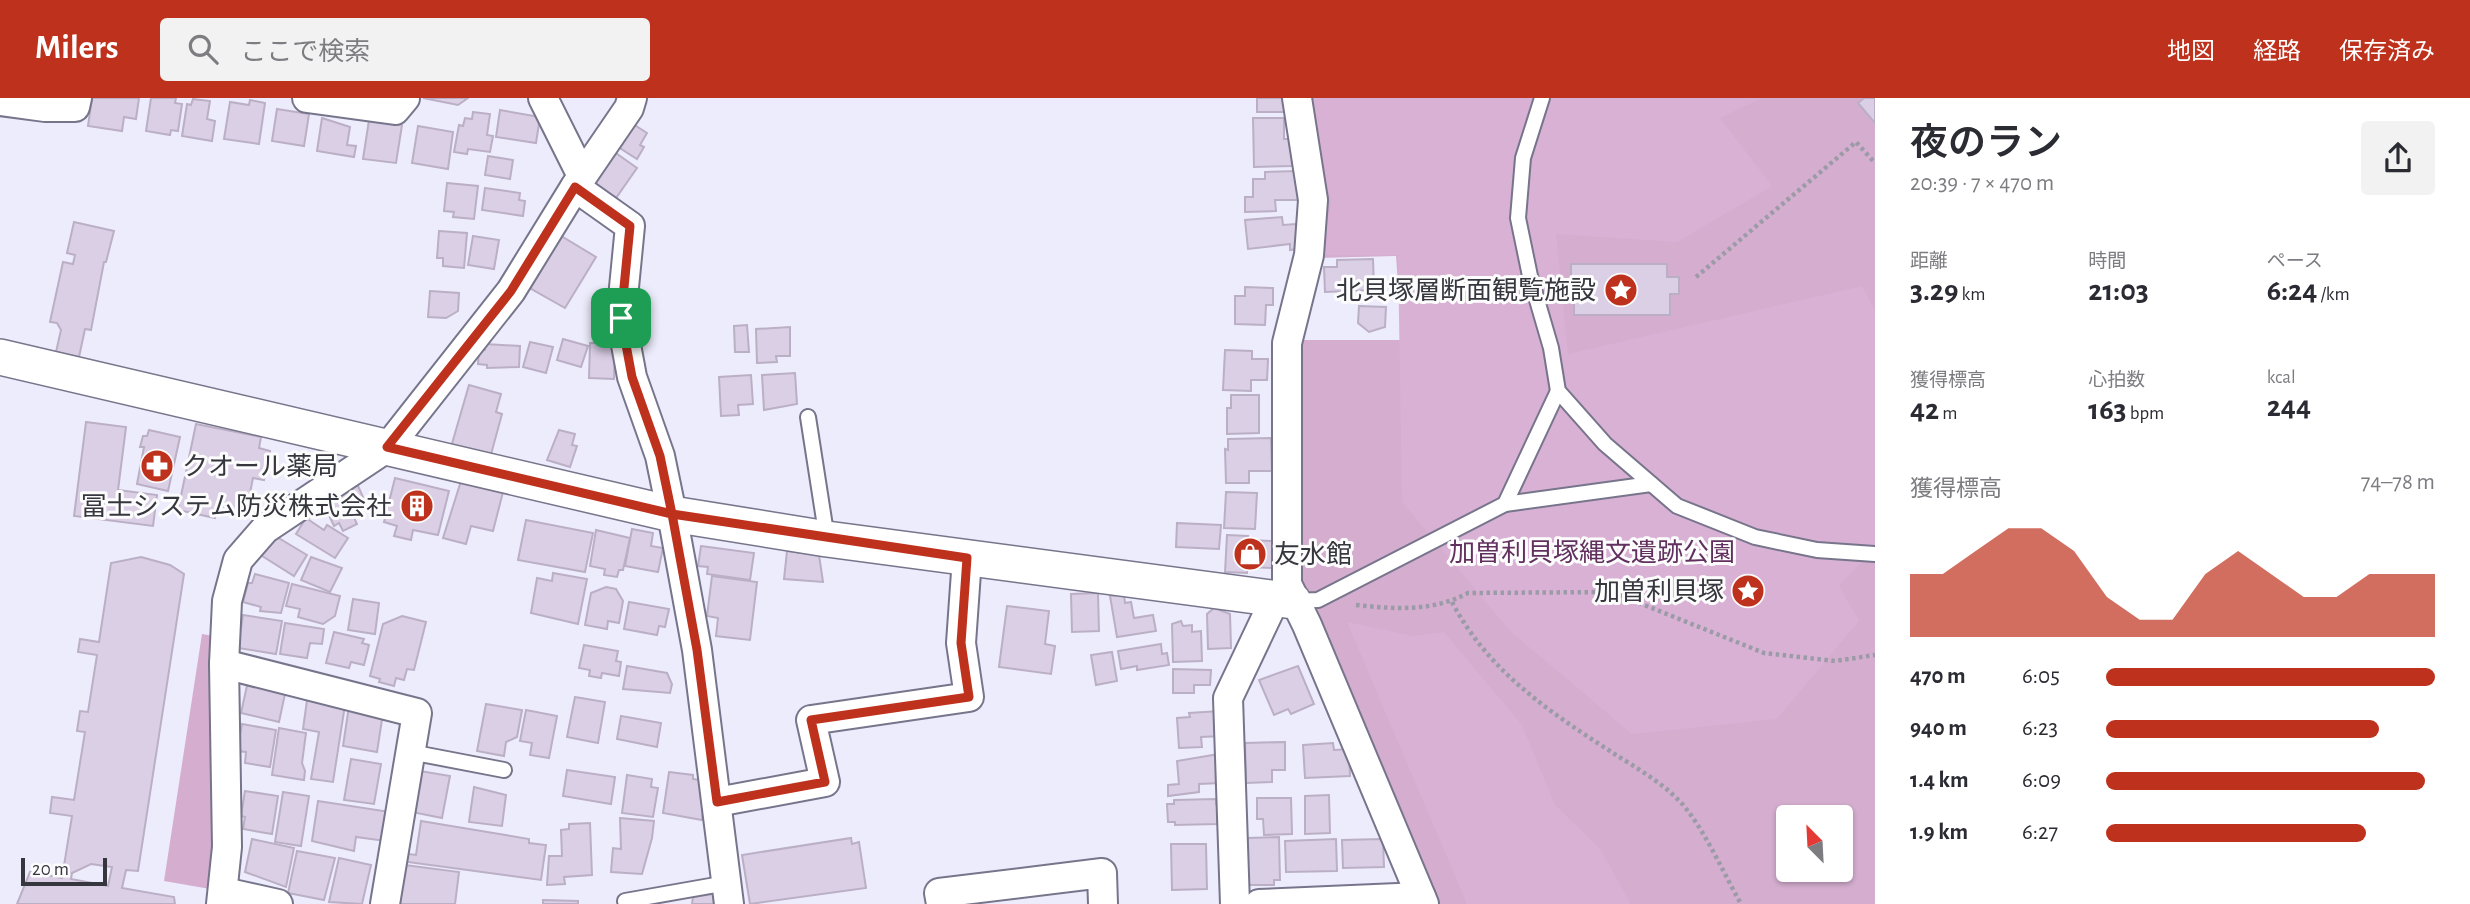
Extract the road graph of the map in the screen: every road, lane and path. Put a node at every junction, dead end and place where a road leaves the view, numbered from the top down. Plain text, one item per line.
1 (77, 98) edge
2 (307, 98) edge
3 (405, 98) edge
4 (543, 98) edge
5 (632, 98) edge
6 (1297, 98) edge
7 (1542, 98) edge
8 (0, 101) edge
9 (1875, 163) edge
10 (578, 182) junction
11 (1696, 278) dead end
12 (0, 357) edge
13 (1558, 390) junction
14 (808, 417) dead end
15 (387, 447) junction
16 (1651, 484) junction
17 (1505, 503) junction
18 (672, 514) junction
19 (827, 539) junction
20 (1875, 554) edge
21 (967, 558) junction
22 (1295, 600) junction
23 (1452, 602) junction
24 (1875, 655) edge
25 (224, 664) junction
26 (410, 752) junction
27 (504, 770) dead end
28 (717, 802) junction
29 (728, 894) edge
30 (222, 898) edge
31 (1422, 900) edge
32 (625, 901) dead end
33 (278, 904) edge
34 (385, 904) edge
35 (941, 904) edge
36 (1103, 904) edge
37 (1235, 904) edge
38 (1259, 904) edge
39 (1741, 904) edge

1 - 8 street
2 - 3 street
4 - 10 street
5 - 10 street
6 - 22 street
7 - 13 lane
9 - 11 path
10 - 15 street
10 - 18 street
12 - 15 street
13 - 16 lane
13 - 17 lane
14 - 19 lane
15 - 18 street
15 - 25 street
16 - 17 lane
16 - 20 lane
17 - 22 lane
18 - 19 street
18 - 28 street
19 - 21 street
21 - 22 street
21 - 28 street
22 - 23 path
22 - 31 street
22 - 37 street
23 - 24 path
23 - 39 path
25 - 26 street
25 - 30 street
26 - 27 lane
26 - 34 street
28 - 29 street
29 - 32 lane
30 - 33 street
31 - 38 street
35 - 36 street

